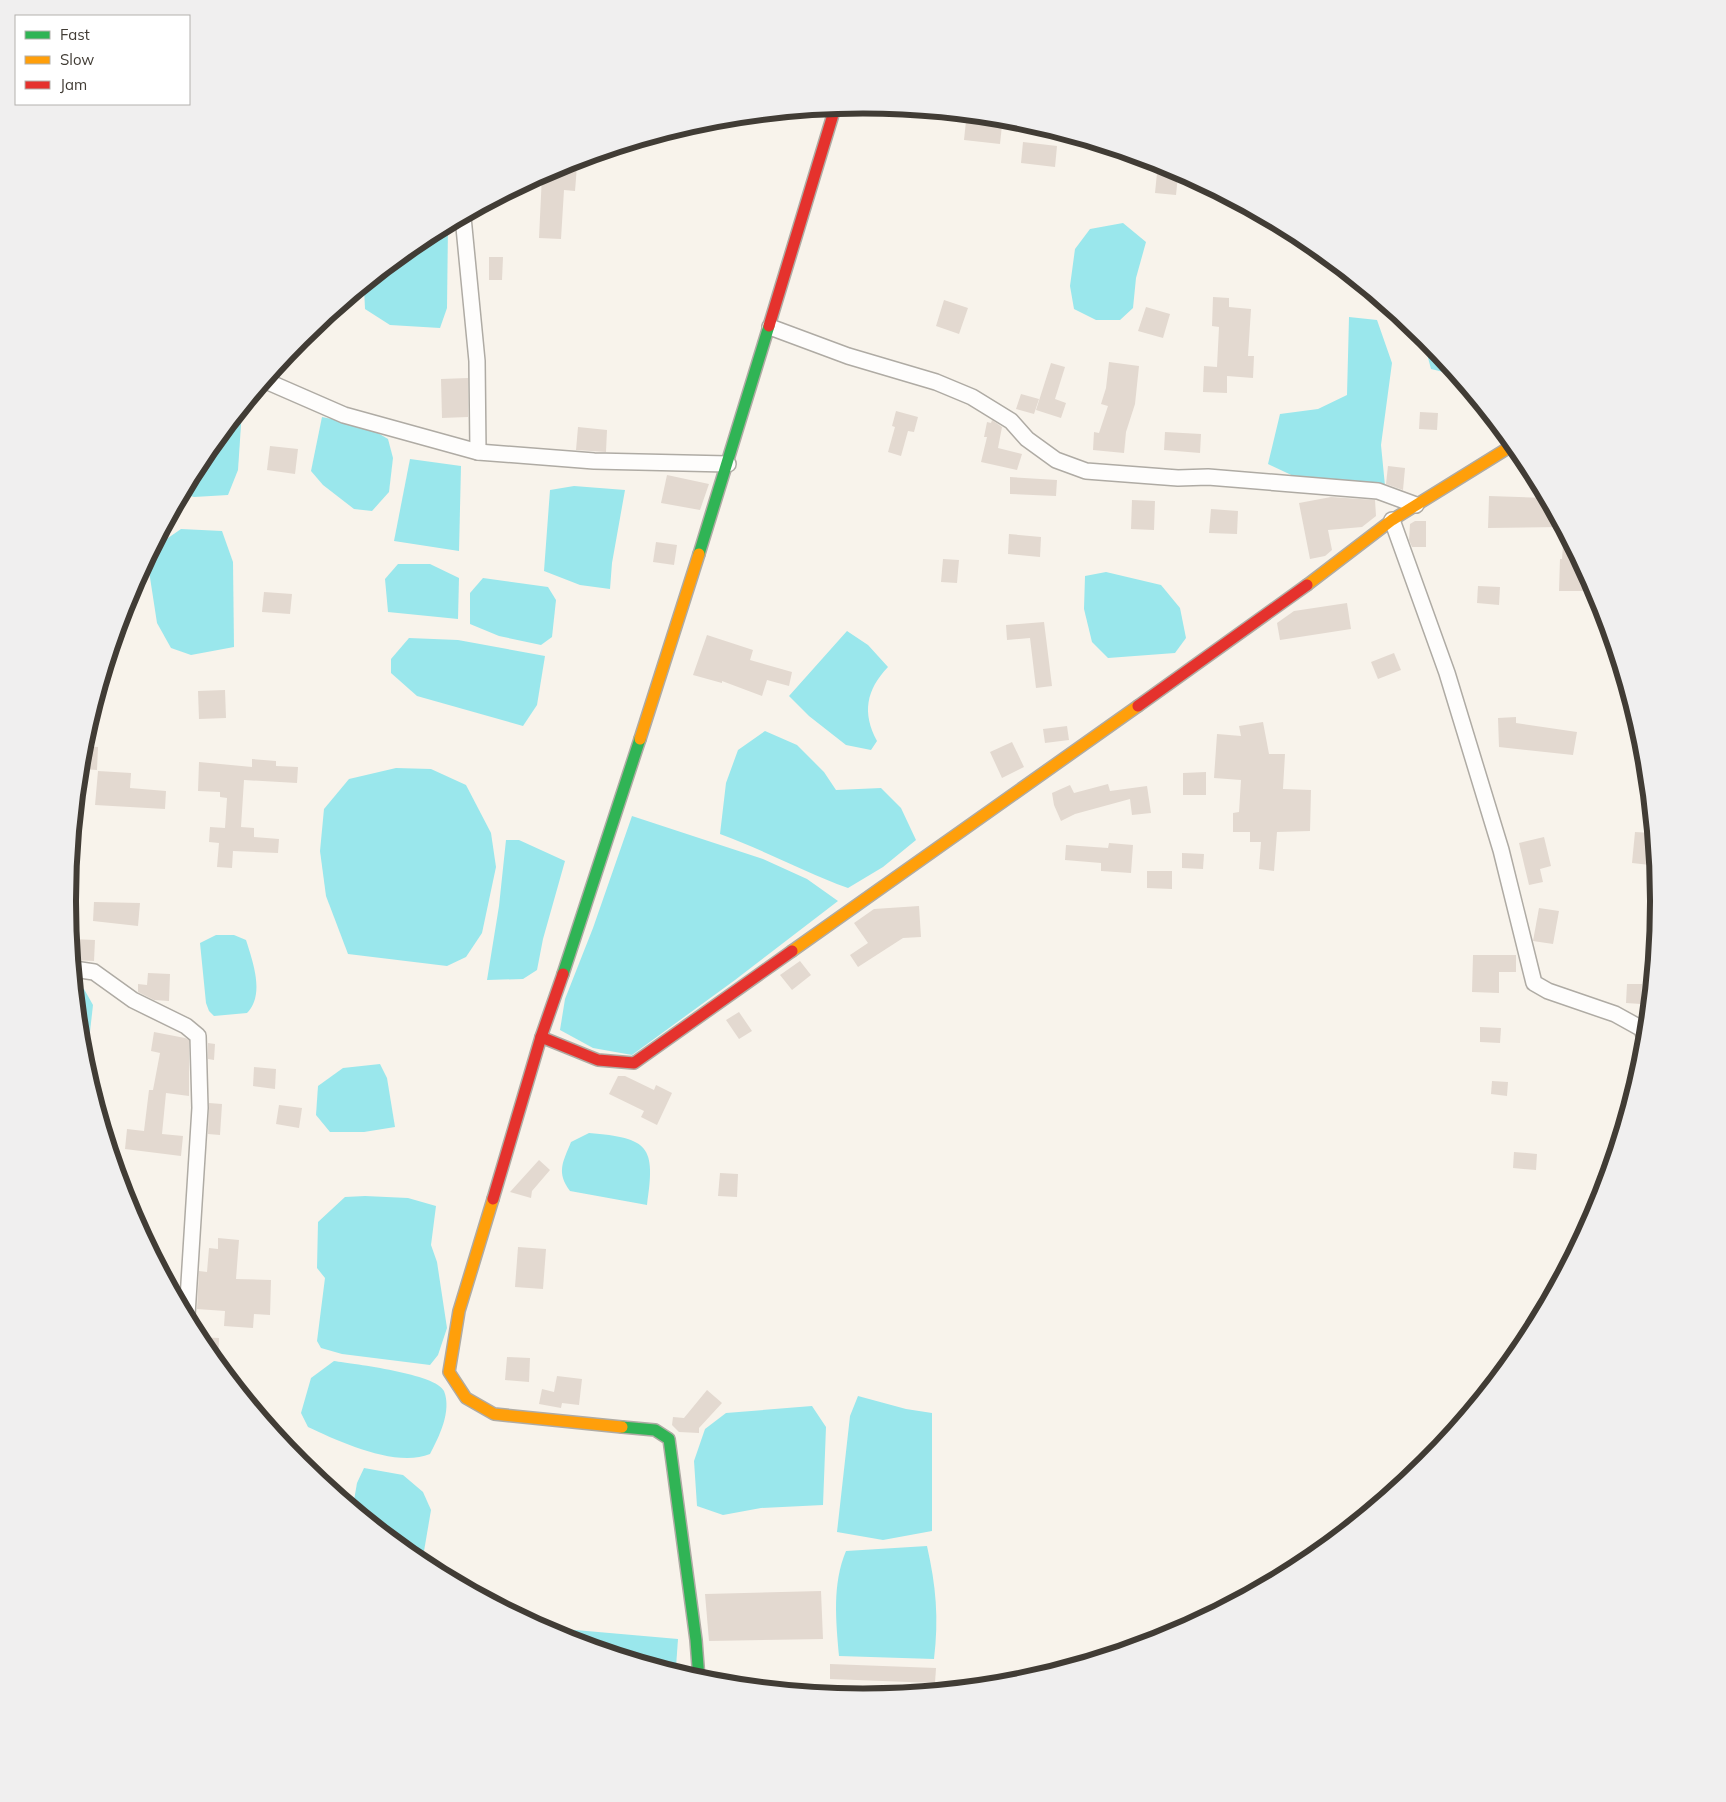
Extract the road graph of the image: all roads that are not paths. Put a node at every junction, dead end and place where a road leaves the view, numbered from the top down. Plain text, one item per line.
1 (833, 115) edge
2 (464, 224) edge
3 (770, 327) junction
4 (270, 383) edge
5 (1506, 449) edge
6 (478, 452) junction
7 (728, 464) junction
8 (1416, 506) junction
9 (1392, 520) junction
10 (80, 970) edge
11 (1639, 1027) edge
12 (541, 1037) junction
13 (188, 1303) edge
14 (698, 1670) edge

1 - 3 street
2 - 6 street
3 - 7 street
3 - 8 street
4 - 6 street
5 - 8 street
6 - 7 street
7 - 12 street
8 - 9 street
9 - 11 street
9 - 12 street
10 - 13 street
12 - 14 street

